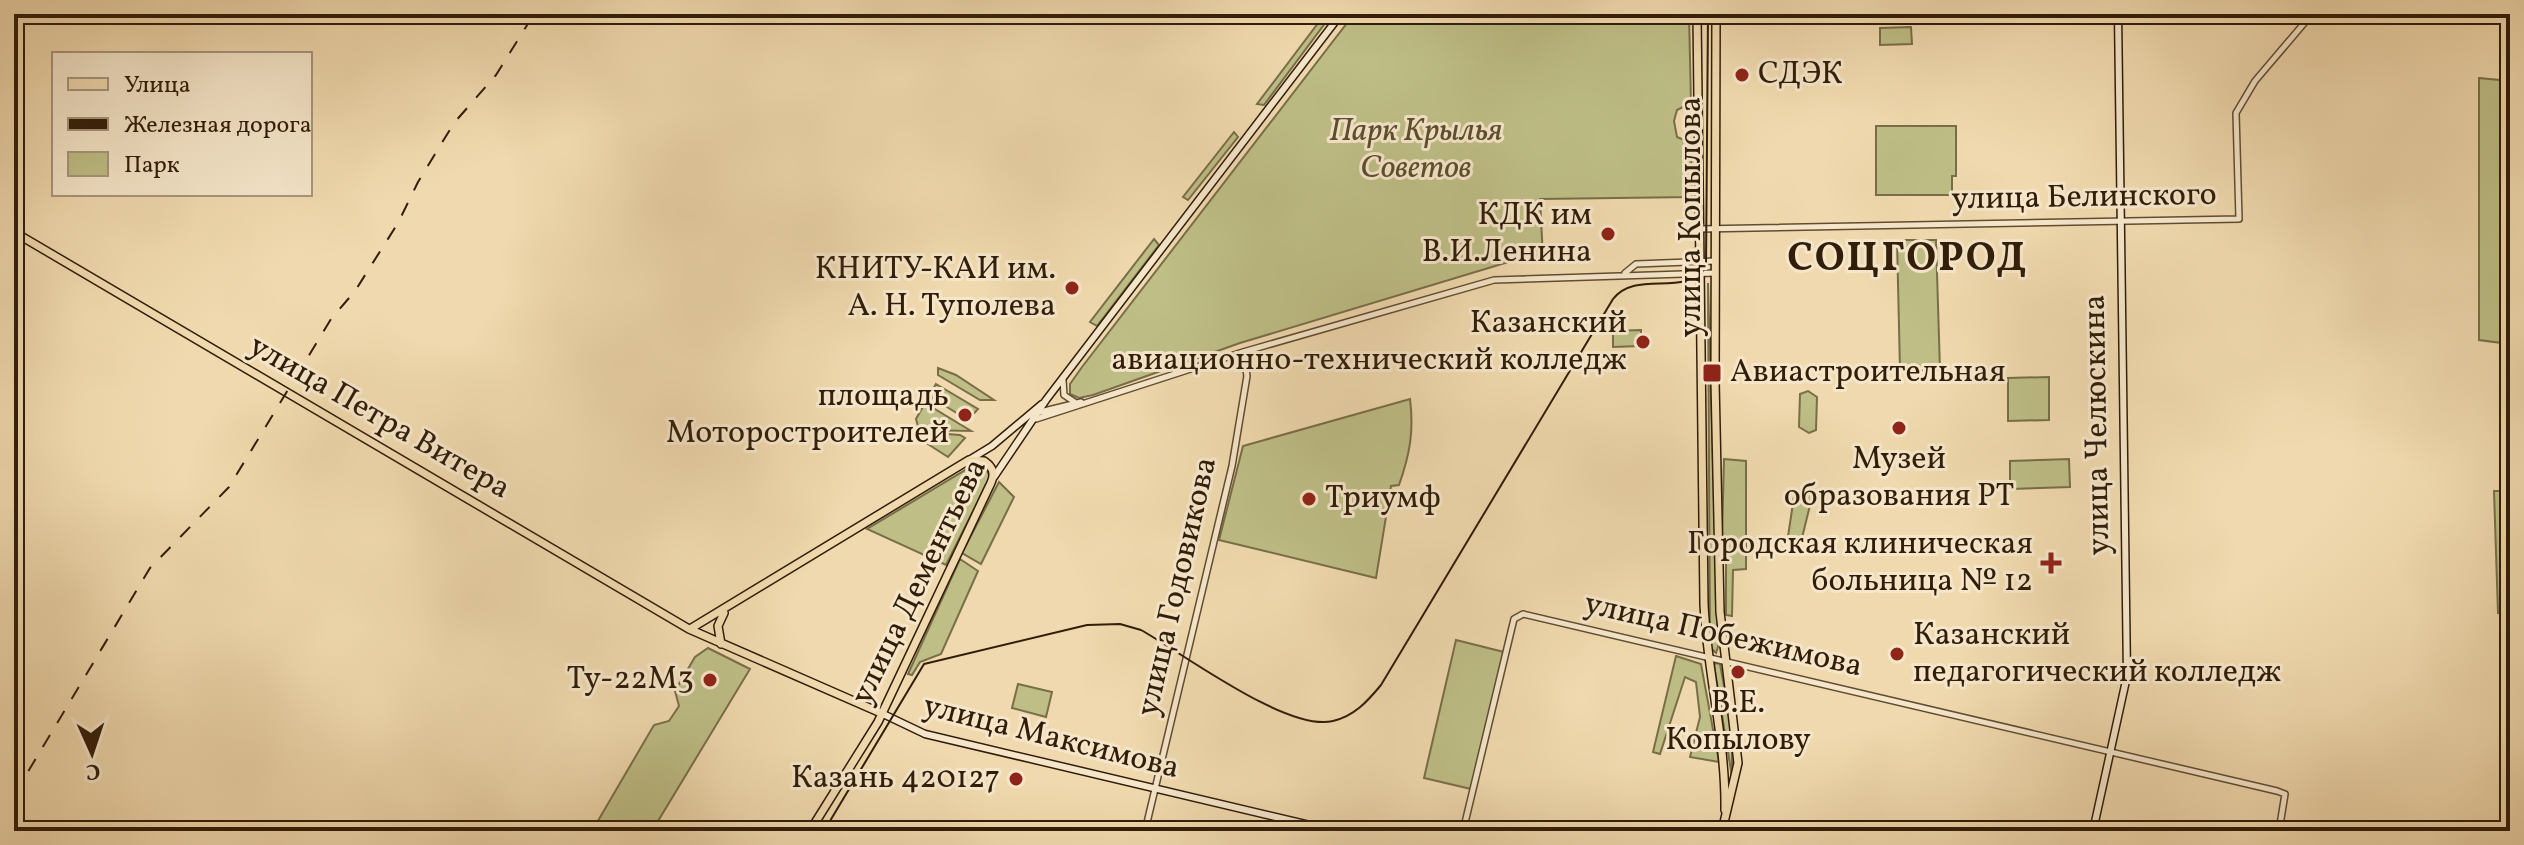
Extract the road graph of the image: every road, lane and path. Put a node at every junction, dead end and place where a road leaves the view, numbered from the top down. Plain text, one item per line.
1 (1341, 14) edge
2 (1697, 14) edge
3 (1716, 14) edge
4 (2118, 14) edge
5 (2312, 14) edge
6 (1698, 115) junction
7 (1717, 115) junction
8 (2118, 222) junction
9 (1716, 228) junction
10 (1699, 229) junction
11 (14, 232) edge
12 (1715, 261) junction
13 (1699, 262) junction
14 (1701, 273) junction
15 (1715, 273) junction
16 (1624, 274) junction
17 (1243, 352) junction
18 (1063, 378) junction
19 (1047, 398) junction
20 (1090, 401) junction
21 (1077, 403) junction
22 (1063, 409) junction
23 (1036, 415) junction
24 (969, 460) junction
25 (994, 477) junction
26 (732, 606) junction
27 (689, 629) junction
28 (721, 644) junction
29 (1707, 656) junction
30 (1724, 660) junction
31 (881, 713) junction
32 (2112, 752) junction
33 (1156, 790) junction
34 (1723, 827) edge
35 (810, 831) edge
36 (1145, 831) edge
37 (1335, 831) edge
38 (1463, 831) edge
39 (2093, 831) edge
40 (2279, 831) edge

1 - 18 main road
2 - 6 main road, улица Копылова
3 - 7 main road, улица Копылова
4 - 8 main road, улица Челюскина
5 - 8 street, улица Белинского
6 - 7 main road
6 - 10 main road, улица Копылова
7 - 9 main road, улица Копылова
8 - 9 street, улица Белинского
8 - 32 main road, улица Челюскина
9 - 10 street, улица Белинского
9 - 12 main road, улица Копылова
10 - 13 main road, улица Копылова
11 - 27 main road, улица Петра Витера
12 - 13 street
12 - 15 main road, улица Копылова
13 - 14 main road, улица Копылова
13 - 16 street
14 - 15 street
14 - 16 street
14 - 29 main road, улица Копылова
15 - 30 main road, улица Копылова
16 - 17 street
17 - 20 street
17 - 33 street, улица Годовикова
18 - 19 main road
18 - 21 street
19 - 22 street
19 - 23 main road
20 - 21 street
20 - 22 street
21 - 22 street
22 - 23 street
23 - 24 main road
23 - 25 main road, улица Дементьева
24 - 25 main road
24 - 26 main road
25 - 31 main road, улица Дементьева
26 - 27 main road
26 - 28 main road
27 - 28 main road, улица Петра Витера
28 - 31 main road, улица Максимова
29 - 30 street, улица Побежимова
29 - 34 main road, улица Копылова
29 - 38 street, улица Побежимова
30 - 32 street, улица Побежимова
30 - 34 main road, улица Копылова
31 - 33 main road, улица Максимова
31 - 35 main road, улица Дементьева
32 - 39 main road, улица Челюскина
32 - 40 street, улица Побежимова
33 - 36 street, улица Годовикова
33 - 37 main road, улица Максимова

